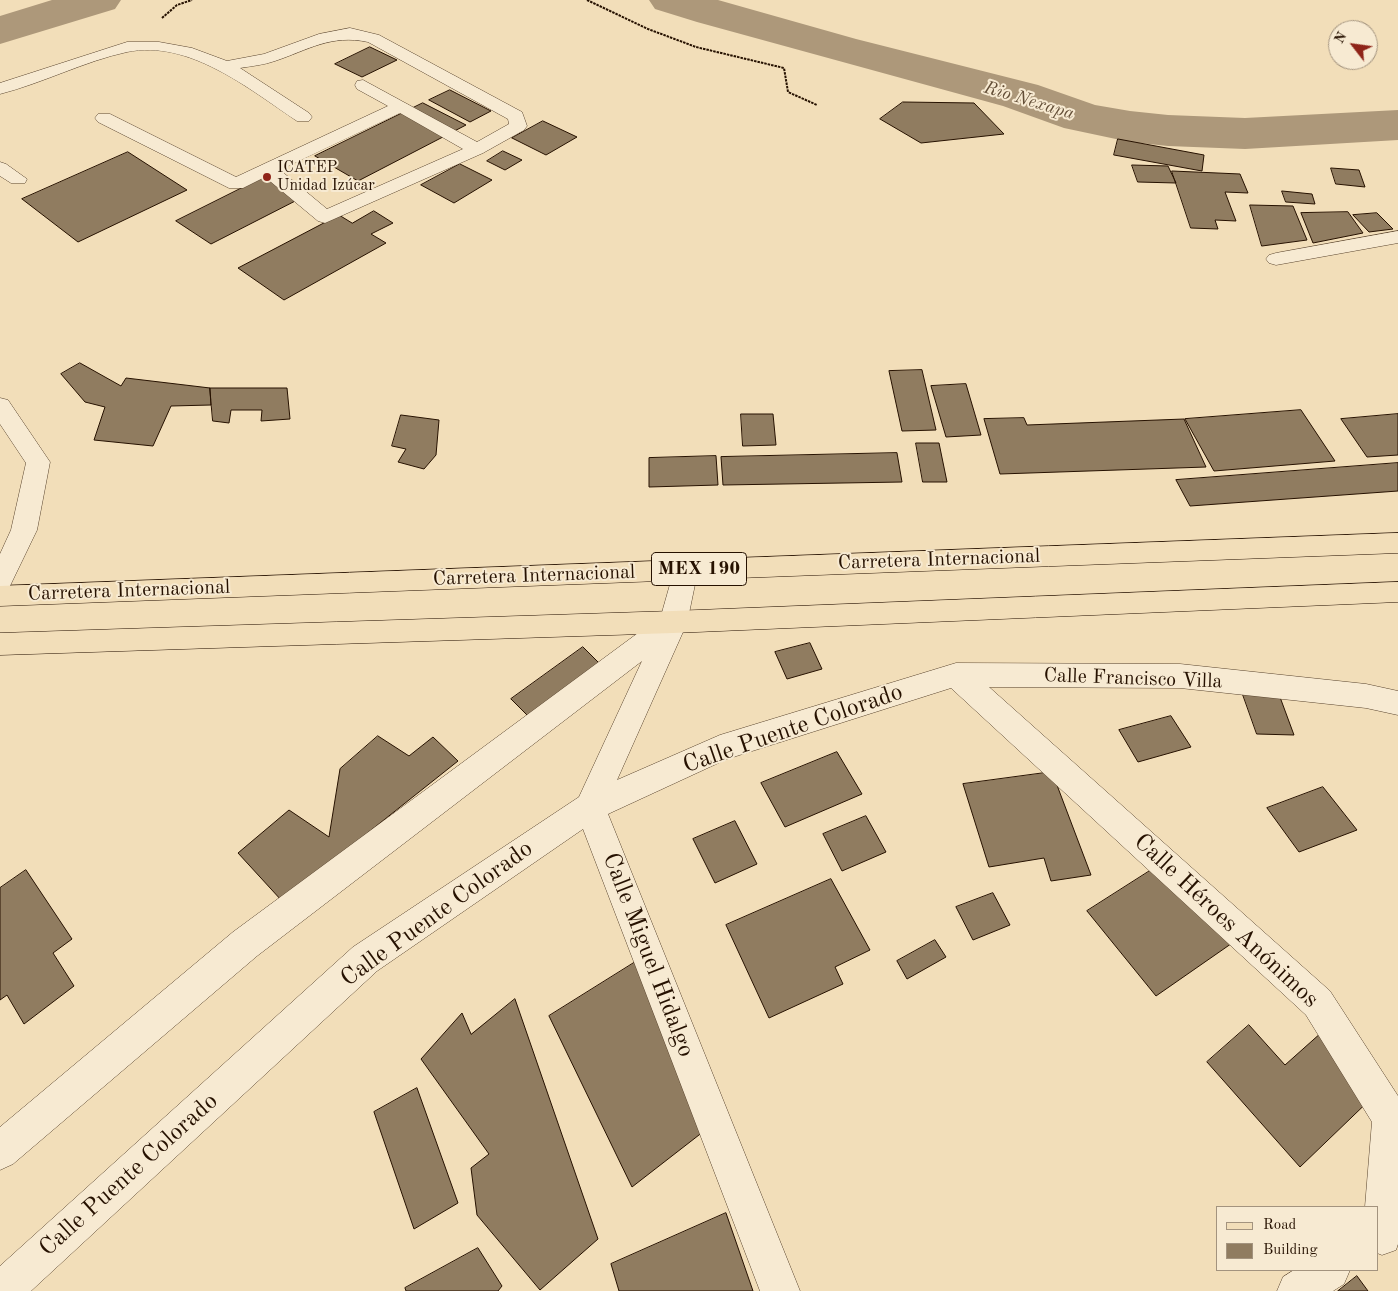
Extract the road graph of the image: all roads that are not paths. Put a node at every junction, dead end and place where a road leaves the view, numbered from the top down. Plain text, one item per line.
1 (226, 66) junction
2 (363, 85) dead end
3 (0, 89) edge
4 (399, 107) junction
5 (303, 117) dead end
6 (104, 118) dead end
7 (477, 149) junction
8 (0, 168) edge
9 (267, 169) junction
10 (18, 179) dead end
11 (1398, 237) edge
12 (1276, 259) dead end
13 (0, 406) edge
14 (1398, 543) edge
15 (685, 570) junction
16 (0, 581) edge
17 (1398, 592) edge
18 (0, 596) edge
19 (673, 622) junction
20 (0, 644) edge
21 (956, 675) junction
22 (1398, 702) edge
23 (590, 807) junction
24 (0, 1151) edge
25 (1385, 1237) edge
26 (1328, 1271) edge
27 (2, 1291) edge
28 (780, 1291) edge
29 (1297, 1291) edge

1 - 3 street
1 - 5 street
1 - 7 street
2 - 4 street
4 - 7 street
4 - 9 street
6 - 9 street
7 - 9 street
8 - 10 street
11 - 12 street
13 - 16 street
14 - 15 main road, Carretera Internacional / MEX 190
15 - 18 main road, Carretera Internacional / MEX 190
15 - 19 street
17 - 19 main road
19 - 20 main road
19 - 23 street
19 - 24 street
21 - 22 street, Calle Francisco Villa
21 - 23 street, Calle Puente Colorado
21 - 25 street, Calle Héroes Anónimos
23 - 27 street, Calle Puente Colorado
23 - 28 street, Calle Miguel Hidalgo
26 - 29 street

